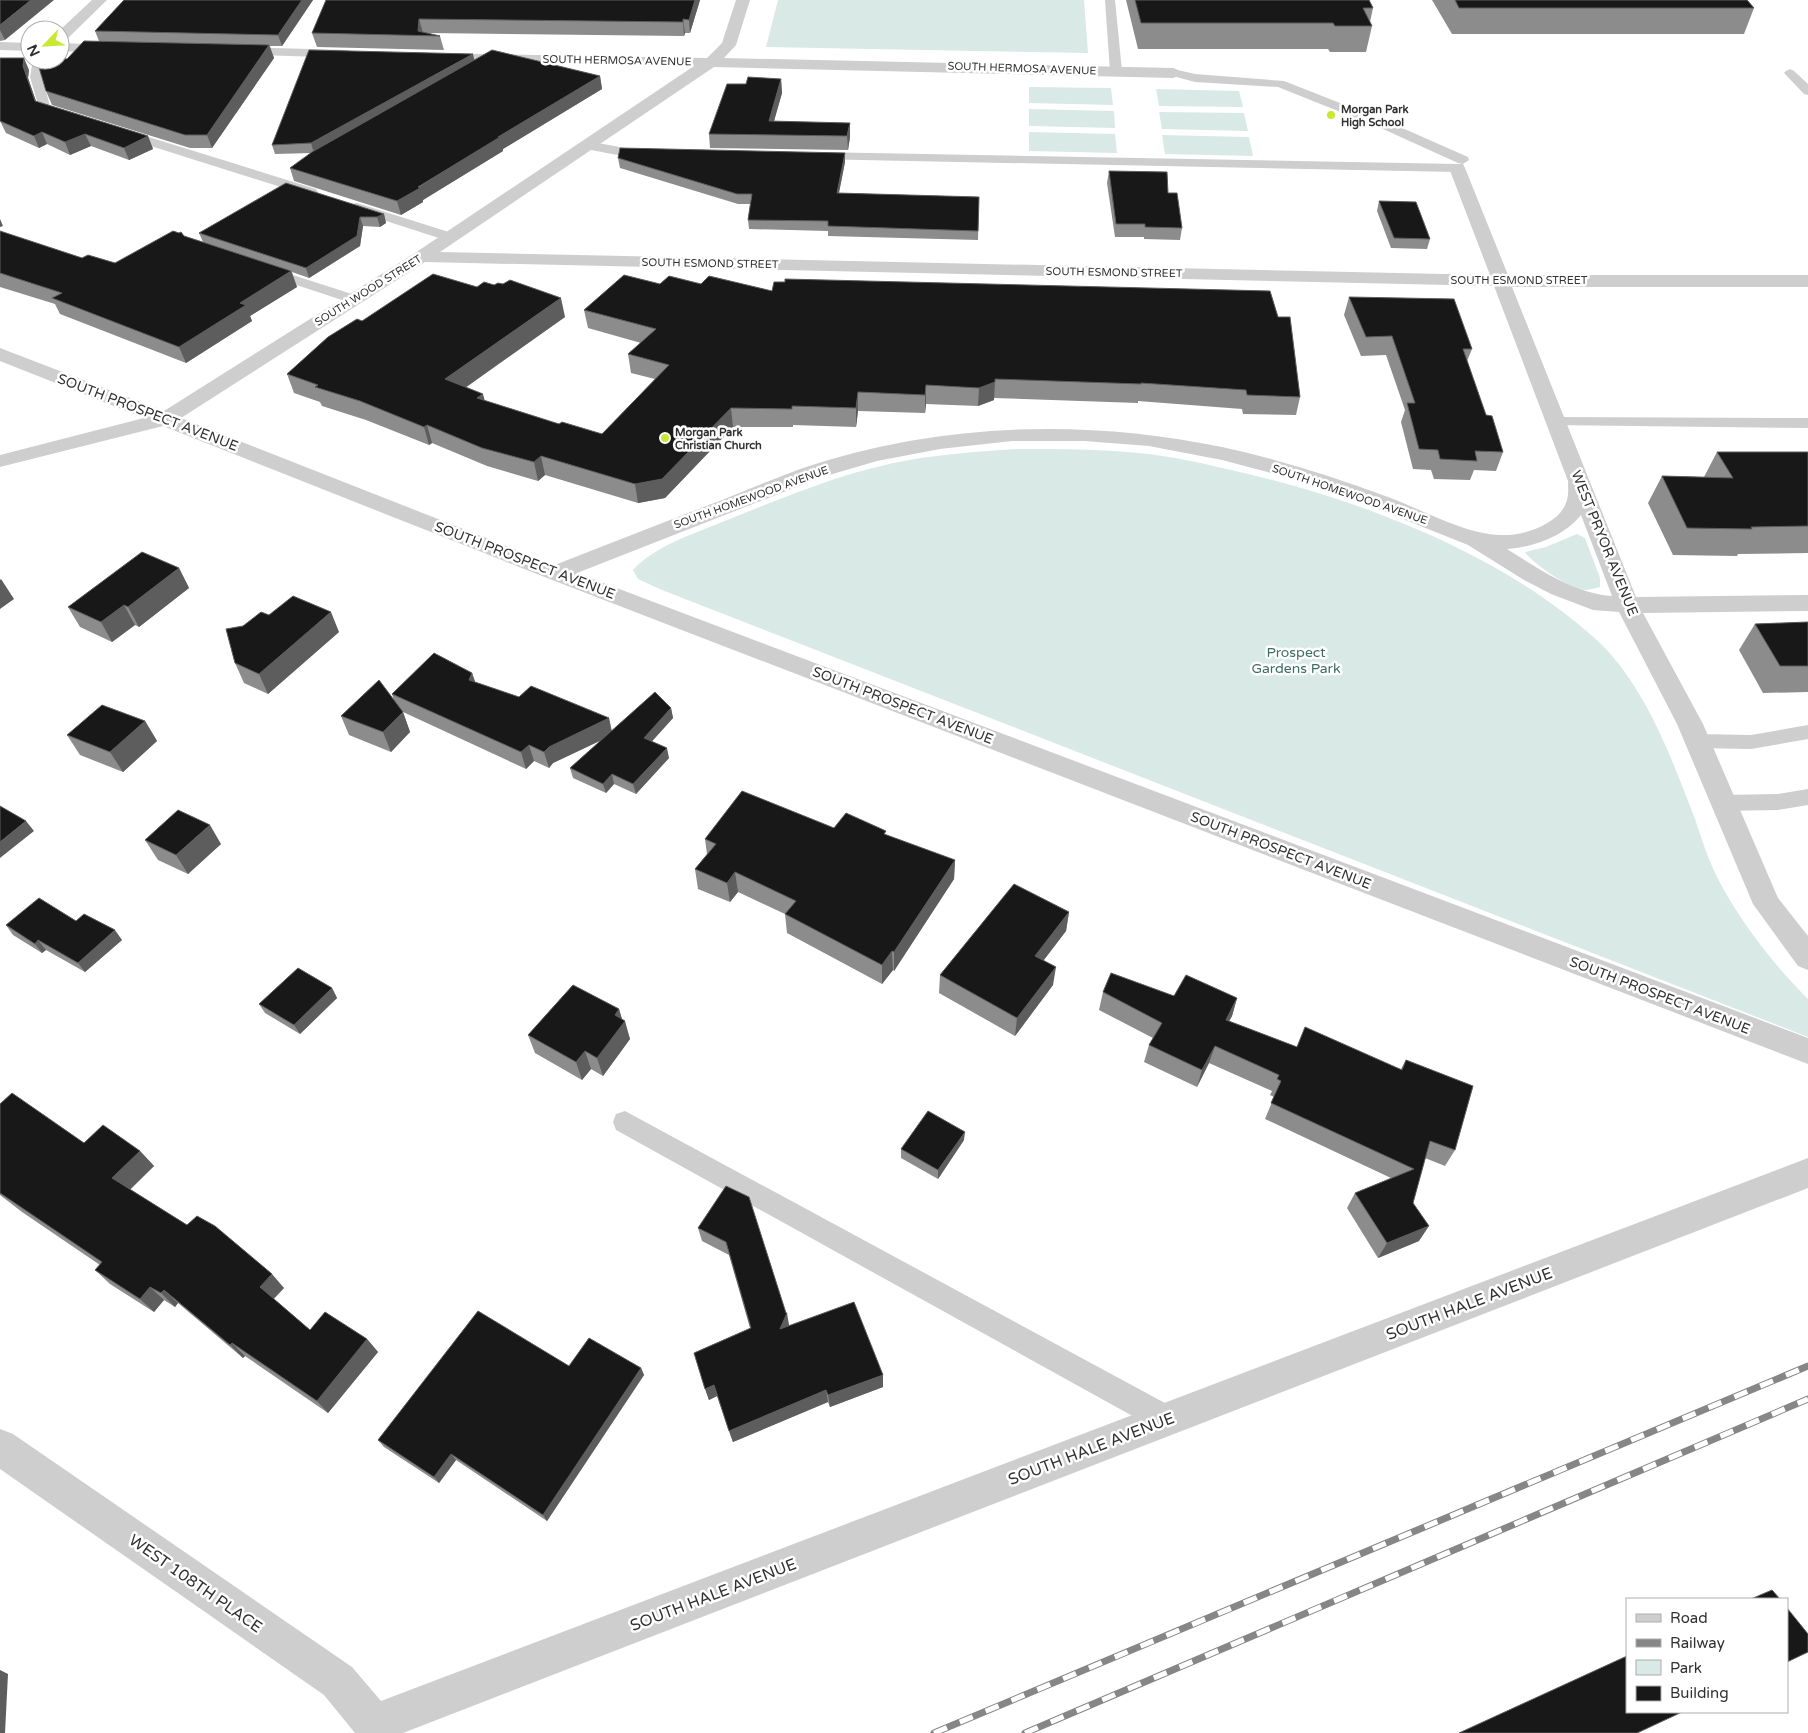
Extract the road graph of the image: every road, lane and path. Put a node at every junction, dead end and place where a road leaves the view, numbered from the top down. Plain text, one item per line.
1 (100, 0) edge
2 (743, 0) edge
3 (1110, 0) edge
4 (70, 28) edge
5 (0, 46) edge
6 (20, 47) edge
7 (70, 47) edge
8 (130, 49) edge
9 (218, 51) edge
10 (356, 54) edge
11 (425, 56) edge
12 (494, 57) junction
13 (711, 62) junction
14 (37, 70) edge
15 (470, 70) edge
16 (1116, 71) junction
17 (1173, 73) joint
18 (1808, 73) edge
19 (1808, 91) edge
20 (82, 120) edge
21 (110, 129) edge
22 (588, 145) junction
23 (665, 153) edge
24 (804, 155) edge
25 (1460, 164) junction
26 (326, 197) edge
27 (344, 203) edge
28 (450, 237) junction
29 (421, 257) junction
30 (251, 265) edge
31 (1502, 281) junction
32 (1808, 281) edge
33 (354, 300) junction
34 (0, 354) edge
35 (166, 419) junction
36 (1556, 422) junction
37 (1808, 423) edge
38 (0, 461) edge
39 (1579, 480) junction
40 (1476, 540) junction
41 (555, 572) junction
42 (1808, 603) edge
43 (1627, 605) junction
44 (1808, 732) edge
45 (1697, 741) junction
46 (1808, 797) edge
47 (1723, 803) junction
48 (1808, 958) edge
49 (1808, 1051) edge
50 (625, 1122) dead end
51 (1808, 1173) edge
52 (1166, 1420) junction
53 (0, 1447) edge
54 (375, 1728) edge

1 - 4 street
2 - 13 street, SOUTH WOOD STREET
3 - 16 lane
5 - 6 street
7 - 8 street
9 - 10 street
11 - 12 street, SOUTH HERMOSA AVENUE
12 - 13 street, SOUTH HERMOSA AVENUE
12 - 15 lane
13 - 16 street, SOUTH HERMOSA AVENUE
13 - 22 street, SOUTH WOOD STREET
14 - 20 lane
16 - 17 street, SOUTH HERMOSA AVENUE
17 - 25 lane
18 - 19 lane
21 - 26 lane
22 - 23 lane
22 - 28 street, SOUTH WOOD STREET
24 - 25 lane
25 - 31 street, WEST PRYOR AVENUE
27 - 28 lane
28 - 29 street, SOUTH WOOD STREET
29 - 31 street, SOUTH ESMOND STREET
29 - 33 street, SOUTH WOOD STREET
30 - 33 lane
31 - 32 street, SOUTH ESMOND STREET
31 - 36 street, WEST PRYOR AVENUE
33 - 35 street, SOUTH WOOD STREET
34 - 35 street, SOUTH PROSPECT AVENUE
35 - 38 street, SOUTH WOOD STREET
35 - 41 street, SOUTH PROSPECT AVENUE
36 - 37 lane
36 - 39 street, WEST PRYOR AVENUE
39 - 40 street, SOUTH HOMEWOOD AVENUE
39 - 43 street, WEST PRYOR AVENUE
40 - 41 street, SOUTH HOMEWOOD AVENUE
40 - 43 street, SOUTH HOMEWOOD AVENUE
41 - 49 street, SOUTH PROSPECT AVENUE
42 - 43 street, SOUTH HOMEWOOD AVENUE
43 - 45 street, WEST PRYOR AVENUE
44 - 45 lane
45 - 47 street, WEST PRYOR AVENUE
46 - 47 lane
47 - 48 street, WEST PRYOR AVENUE
50 - 52 lane
51 - 52 street, SOUTH HALE AVENUE
52 - 54 street, SOUTH HALE AVENUE
53 - 54 street, WEST 108TH PLACE

